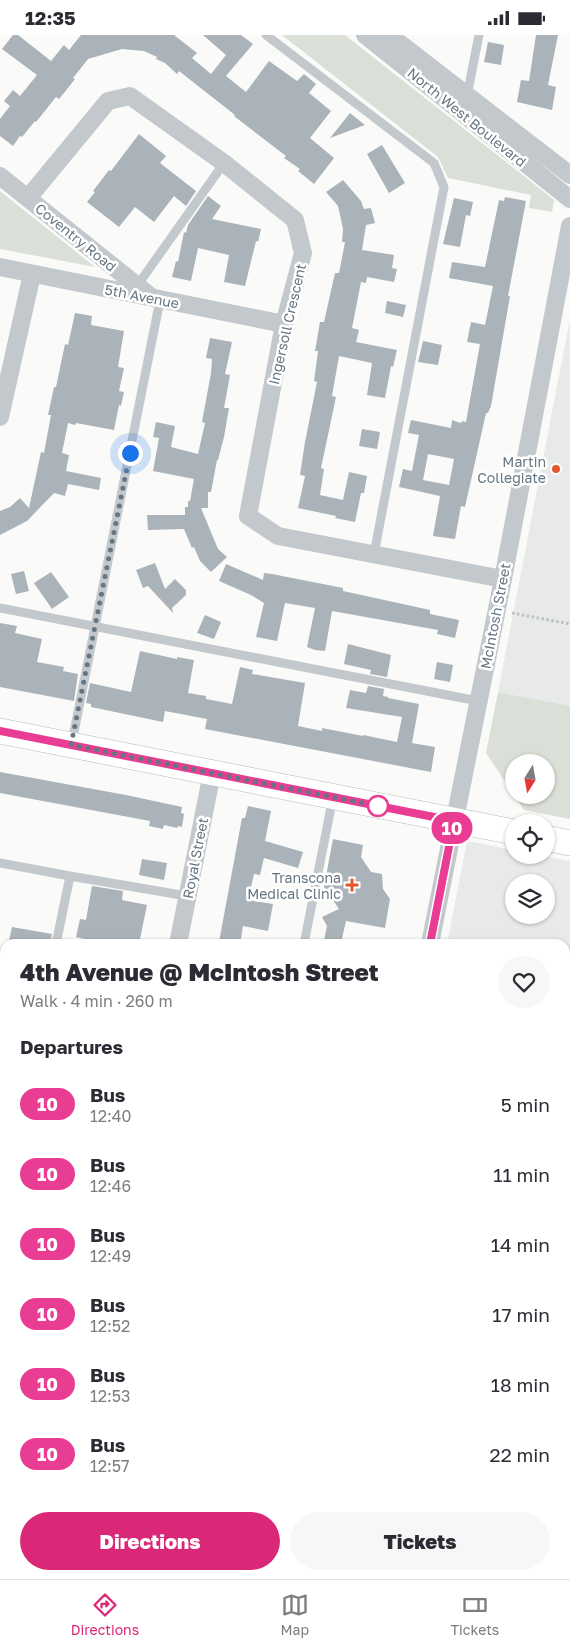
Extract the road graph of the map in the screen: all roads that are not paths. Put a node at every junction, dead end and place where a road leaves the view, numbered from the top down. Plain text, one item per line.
1 (266, 35) edge
2 (365, 35) edge
3 (389, 35) edge
4 (479, 35) edge
5 (467, 97) junction
6 (224, 163) junction
7 (570, 175) edge
8 (0, 176) edge
9 (28, 198) junction
10 (570, 199) edge
11 (570, 226) edge
12 (0, 267) edge
13 (32, 273) junction
14 (570, 273) edge
15 (136, 285) junction
16 (558, 289) junction
17 (157, 299) junction
18 (284, 324) junction
19 (0, 417) edge
20 (374, 554) junction
21 (503, 579) junction
22 (0, 608) edge
23 (95, 626) junction
24 (478, 701) junction
25 (0, 731) edge
26 (71, 745) junction
27 (212, 773) junction
28 (333, 797) junction
29 (454, 821) junction
30 (505, 830) edge
31 (555, 840) edge
32 (570, 843) edge
33 (0, 863) edge
34 (70, 876) junction
35 (187, 896) junction
36 (57, 939) edge
37 (179, 939) edge
38 (305, 939) edge
39 (431, 939) edge

1 - 20 lane
2 - 10 street, North West Boulevard
3 - 5 street, North West Boulevard
4 - 5 lane
5 - 7 street, North West Boulevard
6 - 9 street, Ingersoll Crescent
6 - 15 lane
6 - 18 street, Ingersoll Crescent
8 - 9 street, Coventry Road
9 - 15 street, Coventry Road
11 - 16 street, McIntosh Street
12 - 13 street, 5th Avenue
13 - 17 street, 5th Avenue
13 - 19 street
14 - 16 street, McIntosh Street
15 - 17 street, Coventry Road
16 - 21 street, McIntosh Street
17 - 18 street, 5th Avenue
17 - 23 lane
18 - 20 street, Ingersoll Crescent
20 - 21 street, Ingersoll Crescent
21 - 24 street, McIntosh Street
22 - 23 lane
23 - 24 lane
23 - 26 lane
24 - 29 street, McIntosh Street
25 - 26 street
26 - 27 street
27 - 28 street
27 - 35 street, Royal Street
28 - 29 street
28 - 38 lane
29 - 30 street
29 - 39 street, McIntosh Street
31 - 32 street
33 - 34 lane
34 - 35 lane
34 - 36 lane
35 - 37 street, Royal Street

